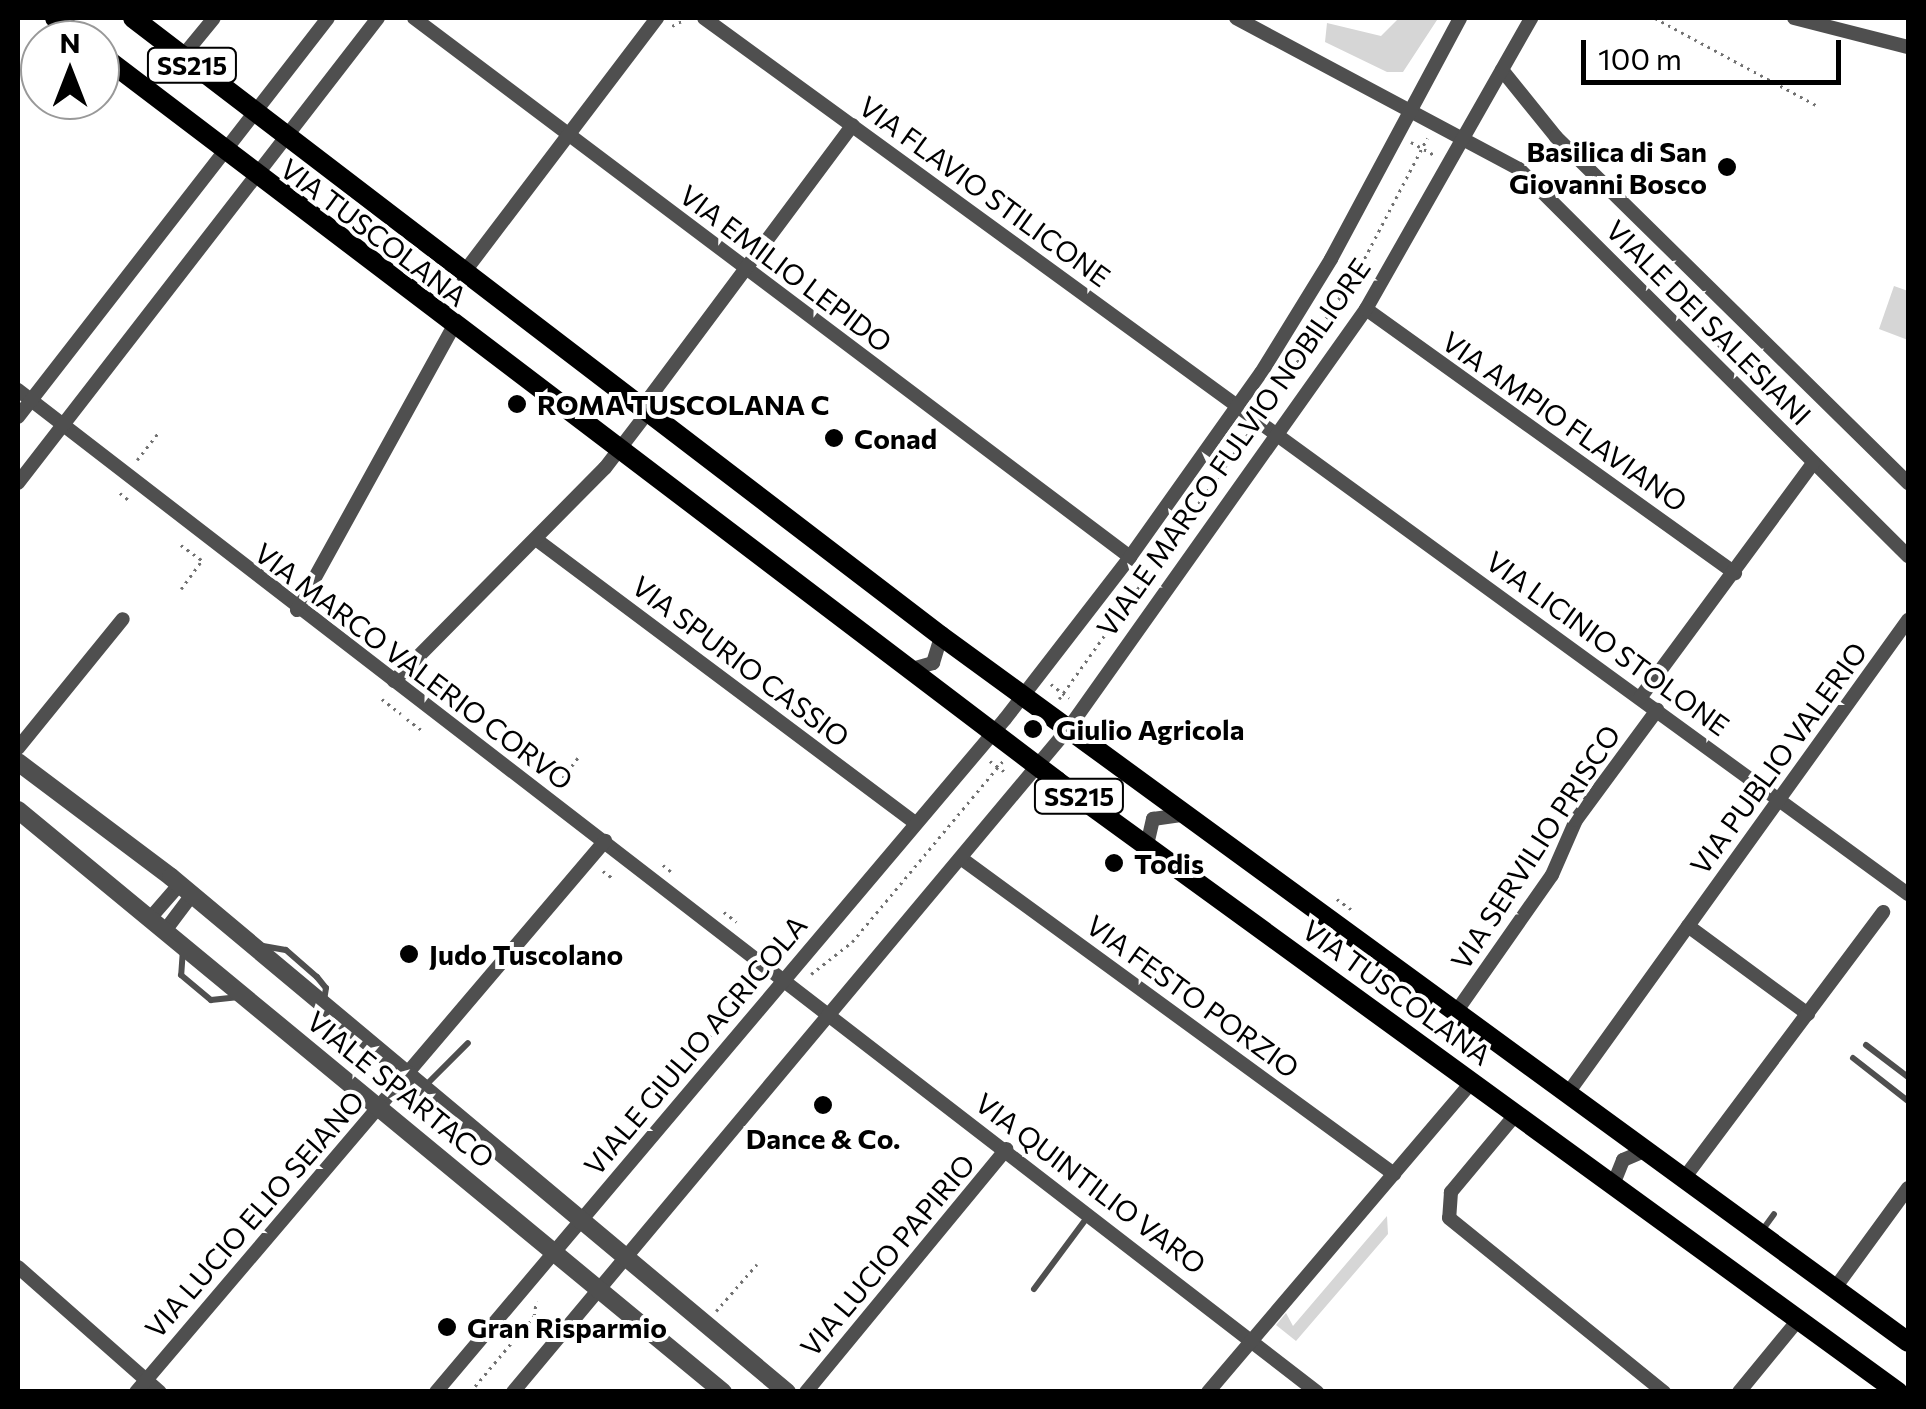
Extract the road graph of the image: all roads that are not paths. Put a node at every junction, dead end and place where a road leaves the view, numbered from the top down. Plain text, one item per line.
1 (133, 18) edge
2 (214, 18) edge
3 (328, 18) edge
4 (378, 18) edge
5 (414, 18) edge
6 (657, 18) edge
7 (704, 18) edge
8 (1236, 18) edge
9 (1460, 18) edge
10 (1531, 18) edge
11 (1794, 18) edge
12 (1908, 48) edge
13 (182, 57) junction
14 (120, 70) edge
15 (1502, 70) junction
16 (252, 112) junction
17 (1409, 112) junction
18 (853, 125) junction
19 (568, 134) junction
20 (283, 136) junction
21 (1462, 138) junction
22 (222, 152) junction
23 (253, 175) junction
24 (744, 268) junction
25 (462, 274) junction
26 (1366, 309) junction
27 (454, 326) junction
28 (18, 390) edge
29 (30, 400) junction
30 (1237, 405) junction
31 (644, 411) junction
32 (18, 417) edge
33 (1259, 420) joint
34 (62, 426) junction
35 (1277, 434) junction
36 (618, 450) junction
37 (1812, 463) junction
38 (18, 482) edge
39 (1908, 483) edge
40 (537, 540) junction
41 (1908, 556) edge
42 (1130, 557) junction
43 (1735, 573) junction
44 (298, 610) junction
45 (123, 619) dead end
46 (1908, 620) edge
47 (941, 636) junction
48 (912, 669) junction
49 (394, 682) junction
50 (1023, 696) junction
51 (1640, 698) junction
52 (1657, 710) junction
53 (1068, 729) junction
54 (994, 732) junction
55 (18, 748) edge
56 (18, 762) edge
57 (1038, 766) junction
58 (1779, 799) junction
59 (18, 810) edge
60 (1184, 815) junction
61 (915, 823) junction
62 (604, 841) junction
63 (1148, 844) junction
64 (962, 859) junction
65 (185, 891) junction
66 (1908, 894) edge
67 (1883, 912) dead end
68 (159, 922) junction
69 (1688, 926) junction
70 (784, 978) junction
71 (798, 990) joint
72 (1456, 1012) junction
73 (1808, 1014) junction
74 (832, 1017) junction
75 (468, 1042) dead end
76 (1866, 1045) dead end
77 (1853, 1058) dead end
78 (406, 1074) junction
79 (1908, 1077) edge
80 (1473, 1081) junction
81 (422, 1088) junction
82 (1568, 1092) junction
83 (1908, 1101) edge
84 (380, 1106) junction
85 (1516, 1114) junction
86 (1006, 1150) junction
87 (1647, 1150) junction
88 (1394, 1174) junction
89 (1685, 1177) junction
90 (1613, 1185) junction
91 (1908, 1188) edge
92 (1090, 1214) junction
93 (1774, 1214) dead end
94 (580, 1220) junction
95 (1760, 1233) junction
96 (554, 1252) junction
97 (627, 1260) junction
98 (18, 1266) edge
99 (1835, 1288) junction
100 (1034, 1289) dead end
101 (602, 1290) junction
102 (1798, 1319) junction
103 (1253, 1339) junction
104 (1908, 1342) edge
105 (141, 1386) edge
106 (160, 1392) edge
107 (436, 1392) edge
108 (513, 1392) edge
109 (723, 1392) edge
110 (788, 1392) edge
111 (806, 1392) edge
112 (1208, 1392) edge
113 (1317, 1392) edge
114 (1664, 1392) edge
115 (1739, 1392) edge
116 (1898, 1392) edge

1 - 13 main road, VIA TUSCOLANA / SS215
2 - 13 street
3 - 16 street
4 - 20 street
5 - 19 street, VIA EMILIO LEPIDO
6 - 19 street
7 - 18 street, VIA FLAVIO STILICONE
8 - 17 street, VIALE DEI SALESIANI
9 - 17 street, VIALE MARCO FULVIO NOBILIORE
10 - 15 street, VIALE MARCO FULVIO NOBILIORE
11 - 12 street
13 - 16 main road, VIA TUSCOLANA / SS215
14 - 22 main road, VIA TUSCOLANA / SS215
15 - 21 street, VIALE MARCO FULVIO NOBILIORE
15 - 39 street, VIALE DEI SALESIANI
16 - 20 main road, VIA TUSCOLANA / SS215
16 - 22 street
17 - 21 street, VIALE DEI SALESIANI
17 - 30 street, VIALE MARCO FULVIO NOBILIORE
18 - 24 street
18 - 30 street, VIA FLAVIO STILICONE
19 - 24 street, VIA EMILIO LEPIDO
19 - 25 street
20 - 23 street
20 - 25 main road, VIA TUSCOLANA / SS215
21 - 26 street, VIALE MARCO FULVIO NOBILIORE
21 - 37 street, VIALE DEI SALESIANI
22 - 23 main road, VIA TUSCOLANA / SS215
22 - 29 street
23 - 27 main road, VIA TUSCOLANA / SS215
23 - 34 street
24 - 31 street
24 - 42 street, VIA EMILIO LEPIDO
25 - 31 main road, VIA TUSCOLANA / SS215
26 - 35 street, VIALE MARCO FULVIO NOBILIORE
26 - 43 street, VIA AMPIO FLAVIANO
27 - 36 main road, VIA TUSCOLANA / SS215
27 - 44 street
28 - 29 street, VIA MARCO VALERIO CORVO
29 - 32 street
29 - 34 street, VIA MARCO VALERIO CORVO
30 - 33 street, VIA FLAVIO STILICONE
30 - 42 street, VIALE MARCO FULVIO NOBILIORE
31 - 36 street
31 - 47 main road, VIA TUSCOLANA / SS215
33 - 35 street, VIA LICINIO STOLONE
34 - 38 street
34 - 44 street, VIA MARCO VALERIO CORVO
35 - 51 street, VIA LICINIO STOLONE
35 - 53 street, VIALE MARCO FULVIO NOBILIORE
36 - 40 street
36 - 48 main road, VIA TUSCOLANA / SS215
37 - 41 street, VIALE DEI SALESIANI
37 - 43 street
40 - 49 street
40 - 61 street, VIA SPURIO CASSIO
42 - 50 street, VIALE MARCO FULVIO NOBILIORE
43 - 51 street
44 - 49 street, VIA MARCO VALERIO CORVO
45 - 55 street
46 - 58 street, VIA PUBLIO VALERIO
47 - 48 street
47 - 50 main road, VIA TUSCOLANA / SS215
48 - 54 main road, VIA TUSCOLANA / SS215
49 - 62 street, VIA MARCO VALERIO CORVO
50 - 53 main road, VIA TUSCOLANA / SS215
50 - 54 street
51 - 52 street, VIA LICINIO STOLONE
52 - 58 street, VIA LICINIO STOLONE
52 - 72 street, VIA SERVILIO PRISCO
53 - 57 street
53 - 60 main road, VIA TUSCOLANA / SS215
54 - 57 main road, VIA TUSCOLANA / SS215
54 - 61 street, VIALE GIULIO AGRICOLA
56 - 65 street, VIALE SPARTACO
57 - 63 main road, VIA TUSCOLANA / SS215
57 - 64 street
58 - 66 street, VIA LICINIO STOLONE
58 - 69 street, VIA PUBLIO VALERIO
59 - 68 street, VIALE SPARTACO
60 - 63 street
60 - 72 main road, VIA TUSCOLANA / SS215
61 - 70 street, VIALE GIULIO AGRICOLA
62 - 70 street, VIA MARCO VALERIO CORVO
62 - 78 street, VIA LUCIO ELIO SEIANO
63 - 80 main road, VIA TUSCOLANA / SS215
64 - 74 street
64 - 88 street, VIA FESTO PORZIO
65 - 68 street
65 - 78 street, VIALE SPARTACO
67 - 73 street
68 - 84 street, VIALE SPARTACO
69 - 73 street
69 - 82 street, VIA PUBLIO VALERIO
70 - 71 street, VIA MARCO VALERIO CORVO
70 - 94 street, VIALE GIULIO AGRICOLA
71 - 74 street, VIA QUINTILIO VARO
72 - 82 main road, VIA TUSCOLANA / SS215
73 - 89 street
74 - 86 street, VIA QUINTILIO VARO
74 - 97 street
75 - 81 lane
76 - 79 lane
77 - 83 lane
78 - 81 street, VIALE SPARTACO
78 - 84 street, VIA LUCIO ELIO SEIANO
80 - 85 main road, VIA TUSCOLANA / SS215
80 - 88 street
81 - 94 street, VIALE SPARTACO
82 - 87 main road, VIA TUSCOLANA / SS215
84 - 96 street, VIALE SPARTACO
84 - 105 street, VIA LUCIO ELIO SEIANO
85 - 90 main road, VIA TUSCOLANA / SS215
85 - 114 street
86 - 92 street, VIA QUINTILIO VARO
86 - 111 street, VIA LUCIO PAPIRIO
87 - 89 main road, VIA TUSCOLANA / SS215
87 - 90 street
88 - 103 street
89 - 95 main road, VIA TUSCOLANA / SS215
90 - 102 main road, VIA TUSCOLANA / SS215
91 - 99 street
92 - 100 lane
92 - 103 street, VIA QUINTILIO VARO
93 - 95 lane
94 - 96 street, VIALE GIULIO AGRICOLA
94 - 97 street, VIALE SPARTACO
95 - 99 main road, VIA TUSCOLANA / SS215
96 - 101 street, VIALE SPARTACO
96 - 107 street, VIALE GIULIO AGRICOLA
97 - 101 street
97 - 110 street, VIALE SPARTACO
98 - 105 street
99 - 104 main road, VIA TUSCOLANA / SS215
101 - 108 street
101 - 109 street, VIALE SPARTACO
102 - 115 street
102 - 116 main road, VIA TUSCOLANA / SS215
103 - 112 street
103 - 113 street, VIA QUINTILIO VARO
105 - 106 street

